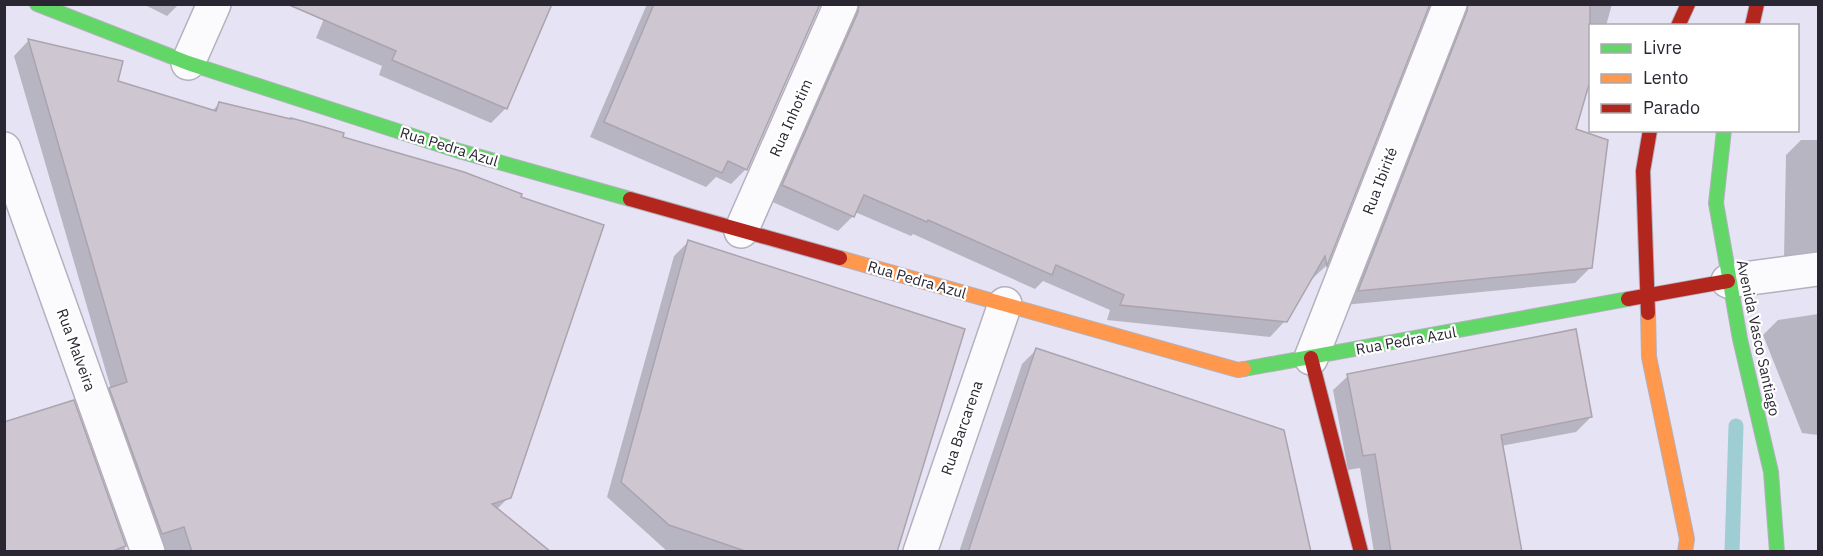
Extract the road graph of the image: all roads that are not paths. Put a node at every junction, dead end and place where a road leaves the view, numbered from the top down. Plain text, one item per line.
1 (37, 4) edge
2 (214, 4) edge
3 (841, 4) edge
4 (1450, 4) edge
5 (1688, 4) edge
6 (1757, 4) edge
7 (1679, 24) edge
8 (1752, 24) edge
9 (189, 63) junction
10 (1650, 132) edge
11 (1724, 132) edge
12 (4, 149) edge
13 (741, 231) junction
14 (1818, 269) edge
15 (1728, 281) junction
16 (1647, 297) junction
17 (1005, 304) junction
18 (1311, 358) junction
19 (148, 552) edge
20 (920, 552) edge
21 (1361, 552) edge
22 (1685, 552) edge
23 (1777, 552) edge

1 - 9 street, Rua Pedra Azul
2 - 9 street
3 - 13 street, Rua Inhotim
4 - 18 street, Rua Ibirité
5 - 7 street
6 - 8 street
9 - 13 street, Rua Pedra Azul
10 - 16 street
11 - 15 street, Avenida Vasco Santiago
12 - 19 street, Rua Malveira
13 - 17 street, Rua Pedra Azul
14 - 15 street, Rua Pedra Azul
15 - 16 street, Rua Pedra Azul
15 - 23 street, Avenida Vasco Santiago
16 - 18 street, Rua Pedra Azul
16 - 22 street
17 - 18 street, Rua Pedra Azul
17 - 20 street, Rua Barcarena
18 - 21 street

